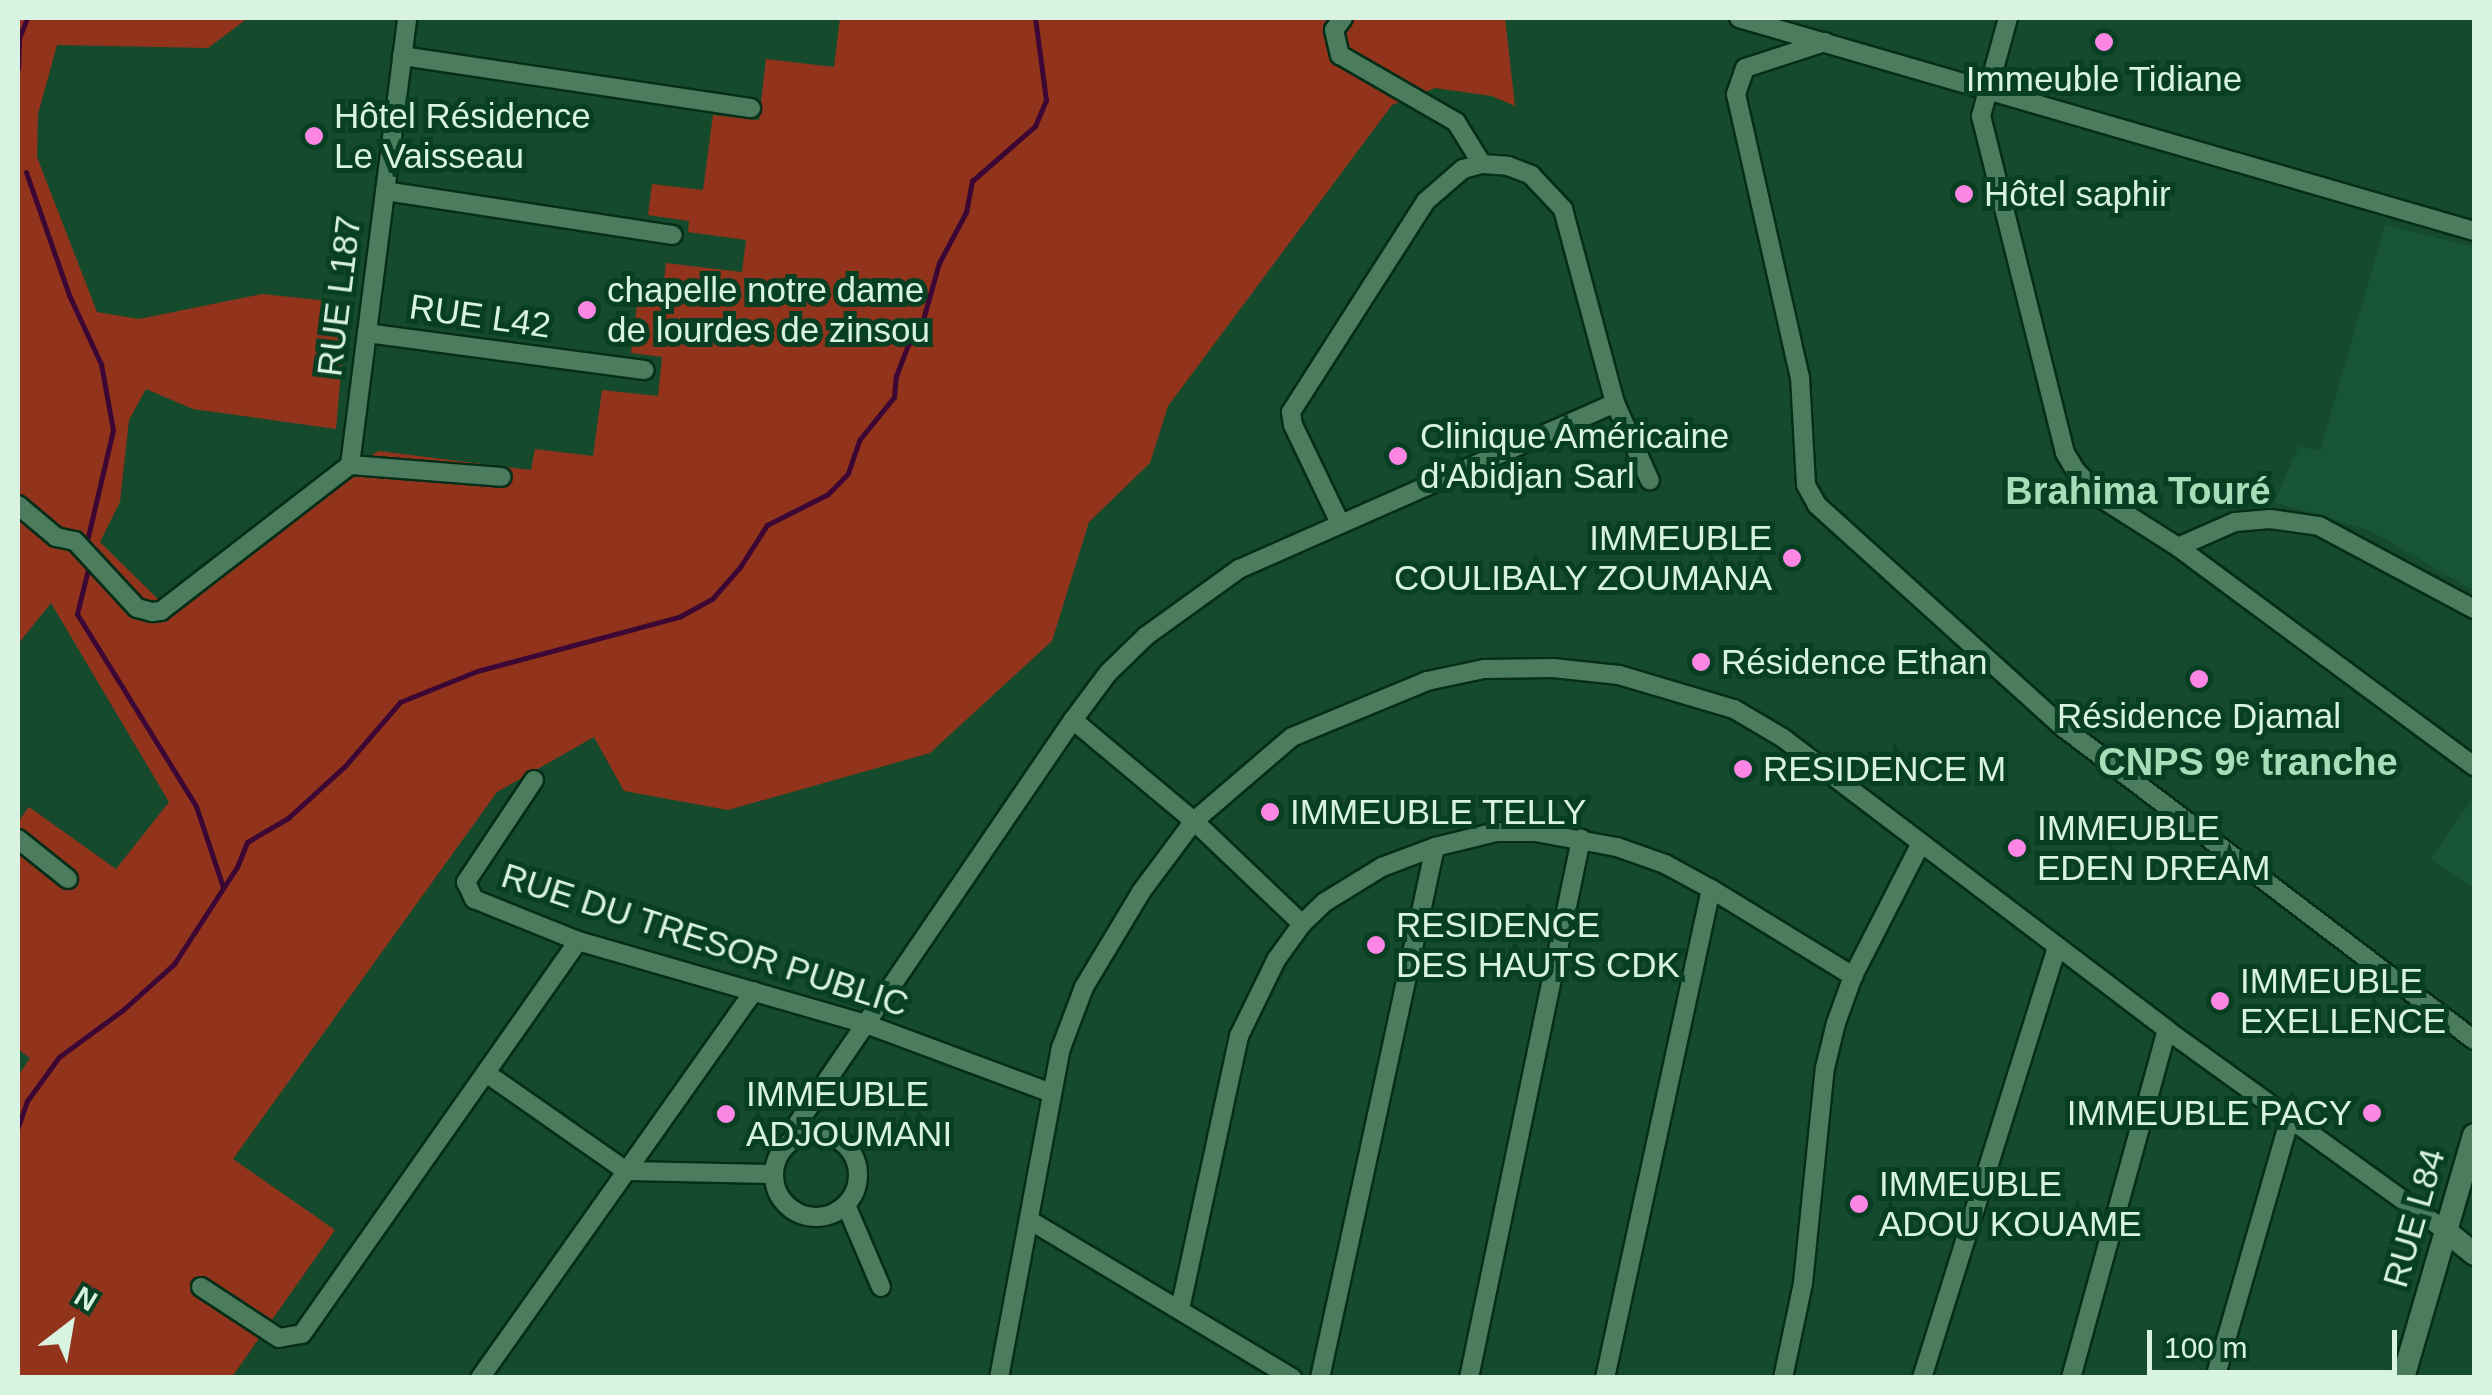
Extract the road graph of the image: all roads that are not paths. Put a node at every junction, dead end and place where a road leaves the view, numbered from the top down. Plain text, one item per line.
1 (407, 18) edge
2 (1342, 18) edge
3 (1740, 18) edge
4 (2008, 18) edge
5 (1824, 42) junction
6 (402, 56) junction
7 (1986, 90) junction
8 (752, 108) dead end
9 (1482, 164) junction
10 (385, 190) junction
11 (2474, 231) edge
12 (673, 234) dead end
13 (367, 333) junction
14 (645, 370) dead end
15 (1615, 403) junction
16 (350, 464) junction
17 (502, 477) dead end
18 (1650, 481) dead end
19 (18, 505) edge
20 (1339, 521) junction
21 (2178, 547) junction
22 (2474, 609) edge
23 (1073, 720) junction
24 (2474, 766) edge
25 (534, 780) dead end
26 (1194, 821) junction
27 (18, 839) edge
28 (1581, 839) junction
29 (1920, 845) junction
30 (1435, 847) junction
31 (68, 879) dead end
32 (1711, 889) junction
33 (1302, 924) junction
34 (578, 941) junction
35 (2056, 947) junction
36 (1852, 976) junction
37 (754, 991) junction
38 (866, 1024) junction
39 (2167, 1030) junction
40 (2474, 1040) edge
41 (489, 1075) junction
42 (1050, 1092) junction
43 (2289, 1120) junction
44 (2474, 1135) edge
45 (800, 1136) junction
46 (626, 1172) junction
47 (773, 1174) junction
48 (2474, 1179) edge
49 (846, 1205) junction
50 (1030, 1221) junction
51 (2459, 1242) edge
52 (201, 1287) dead end
53 (881, 1287) dead end
54 (1180, 1308) junction
55 (1790, 1376) edge
56 (480, 1378) edge
57 (999, 1378) edge
58 (1292, 1378) edge
59 (1320, 1378) edge
60 (1469, 1378) edge
61 (1604, 1378) edge
62 (1922, 1378) edge
63 (2070, 1378) edge
64 (2215, 1378) edge
65 (2403, 1378) edge
66 (2415, 1378) edge

1 - 6 street, RUE L187
2 - 9 street
3 - 5 street
4 - 7 street
5 - 7 street
5 - 40 street
6 - 8 street
6 - 10 street, RUE L187
7 - 11 street
7 - 21 street
9 - 15 street
9 - 20 street
10 - 12 street
10 - 13 street, RUE L187
13 - 14 street, RUE L42
13 - 16 street, RUE L187
15 - 18 street
15 - 20 street
16 - 17 street
16 - 19 street
20 - 23 street
21 - 22 street
21 - 24 street
23 - 26 street
23 - 38 street
25 - 34 street, RUE DU TRESOR PUBLIC
26 - 29 street
26 - 33 street
26 - 42 street
27 - 31 street
28 - 30 street
28 - 32 street
28 - 60 street
29 - 35 street
29 - 36 street
30 - 33 street
30 - 59 street
32 - 36 street
32 - 61 street
33 - 54 street
34 - 37 street, RUE DU TRESOR PUBLIC
34 - 41 street
35 - 39 street
35 - 62 street
36 - 55 street
37 - 38 street, RUE DU TRESOR PUBLIC
37 - 46 street
38 - 42 street, RUE DU TRESOR PUBLIC
38 - 45 street
39 - 43 street
39 - 63 street
41 - 46 street
41 - 52 street
42 - 50 street
43 - 51 street
43 - 64 street
44 - 51 street, RUE L84
45 - 47 street
45 - 49 street
46 - 47 street
46 - 56 street
47 - 49 street
48 - 51 street, RUE L84
49 - 53 street
50 - 54 street
50 - 57 street
51 - 65 street, RUE L84
51 - 66 street, RUE L84
54 - 58 street

